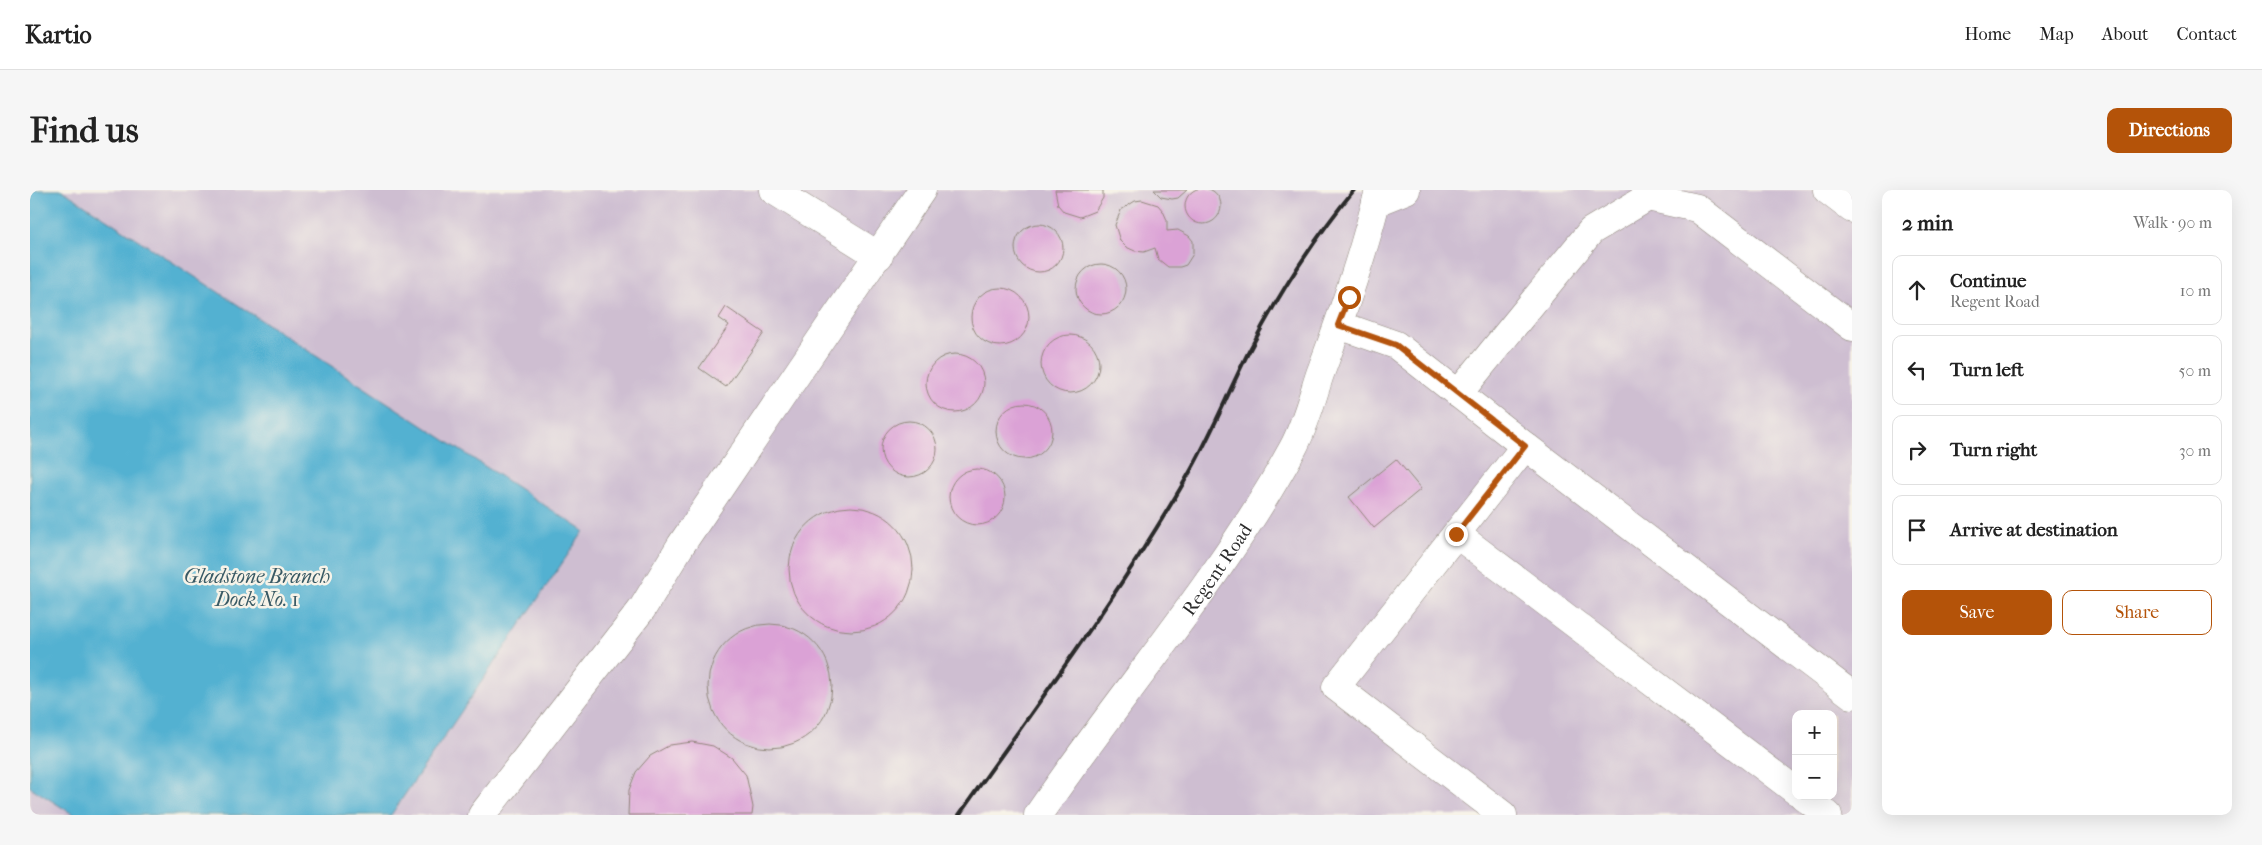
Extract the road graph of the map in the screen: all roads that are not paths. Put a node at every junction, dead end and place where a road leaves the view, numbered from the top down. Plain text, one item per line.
1 (773, 190) edge
2 (922, 190) edge
3 (1406, 190) edge
4 (1827, 190) edge
5 (1655, 193) edge
6 (1378, 196) edge
7 (1852, 209) edge
8 (879, 256) junction
9 (1338, 325) junction
10 (1852, 327) edge
11 (1458, 394) junction
12 (1525, 446) junction
13 (1456, 534) junction
14 (1852, 695) edge
15 (1792, 788) edge
16 (1808, 800) edge
17 (482, 815) edge
18 (1038, 815) edge
19 (1503, 815) edge
20 (1828, 815) edge

1 - 8 lane
2 - 8 lane
3 - 6 lane
4 - 7 lane
5 - 10 lane
5 - 11 lane
6 - 9 lane, Regent Road
8 - 17 lane
9 - 11 lane
9 - 18 lane, Regent Road
11 - 12 lane
12 - 13 lane
12 - 14 lane
13 - 15 lane
13 - 19 lane
16 - 20 lane

